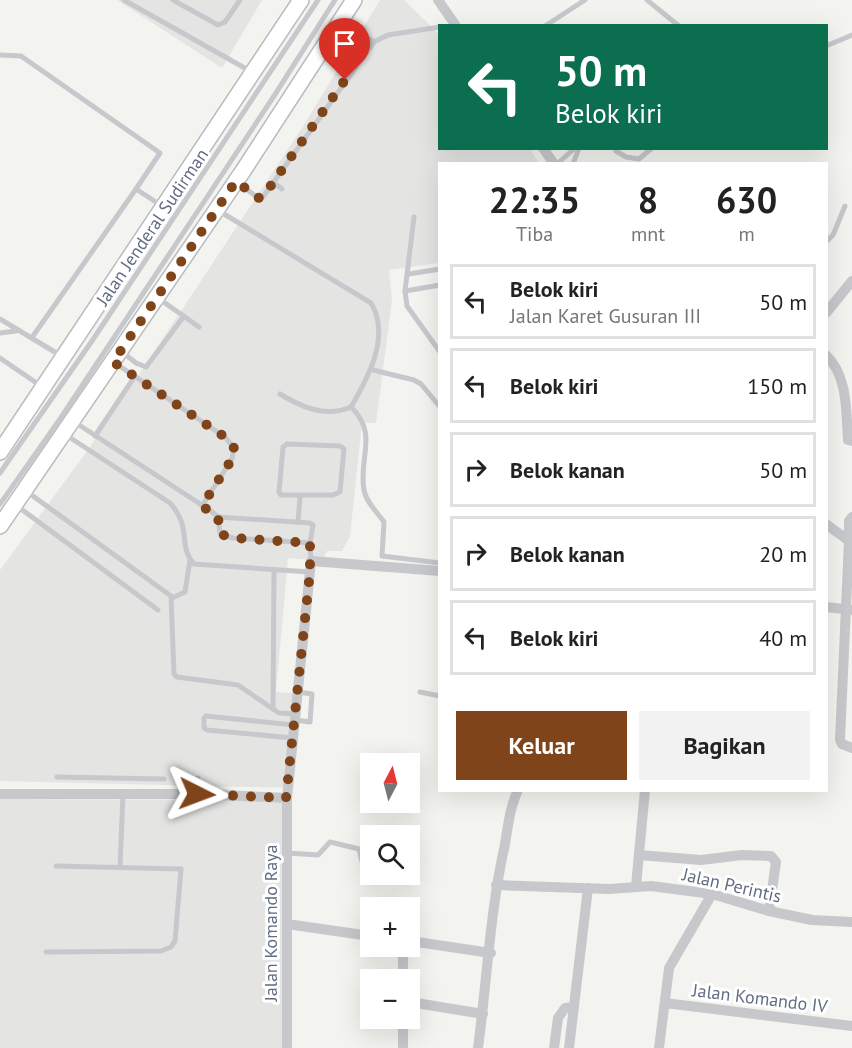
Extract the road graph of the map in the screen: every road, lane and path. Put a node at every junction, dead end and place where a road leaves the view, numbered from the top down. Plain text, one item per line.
1 (124, 0) edge
2 (173, 0) edge
3 (240, 0) edge
4 (301, 0) edge
5 (318, 0) edge
6 (335, 0) edge
7 (354, 0) edge
8 (438, 0) edge
9 (585, 0) edge
10 (647, 1) edge
11 (342, 21) junction
12 (455, 24) edge
13 (548, 24) edge
14 (674, 24) edge
15 (438, 27) edge
16 (852, 35) edge
17 (374, 42) junction
18 (828, 45) edge
19 (0, 55) edge
20 (254, 74) junction
21 (574, 150) edge
22 (617, 150) edge
23 (650, 150) edge
24 (558, 162) edge
25 (236, 181) junction
26 (273, 182) junction
27 (136, 189) junction
28 (282, 189) dead end
29 (845, 206) dead end
30 (164, 207) junction
31 (216, 210) junction
32 (414, 217) dead end
33 (828, 240) edge
34 (438, 269) edge
35 (409, 274) junction
36 (852, 281) edge
37 (438, 285) edge
38 (405, 291) junction
39 (156, 297) junction
40 (828, 311) edge
41 (184, 316) junction
42 (0, 319) edge
43 (199, 327) dead end
44 (16, 331) junction
45 (0, 333) edge
46 (33, 336) junction
47 (438, 349) edge
48 (117, 356) junction
49 (65, 357) junction
50 (828, 357) edge
51 (0, 358) edge
52 (372, 370) junction
53 (134, 375) junction
54 (44, 388) junction
55 (280, 394) dead end
56 (438, 405) edge
57 (351, 407) junction
58 (69, 428) junction
59 (95, 436) junction
60 (852, 441) edge
61 (0, 452) edge
62 (0, 473) edge
63 (26, 491) junction
64 (300, 497) junction
65 (8, 505) edge
66 (202, 506) junction
67 (218, 517) junction
68 (852, 517) edge
69 (298, 522) junction
70 (828, 525) edge
71 (0, 526) edge
72 (849, 541) junction
73 (310, 543) junction
74 (190, 560) junction
75 (438, 563) edge
76 (310, 567) junction
77 (274, 571) junction
78 (438, 571) edge
79 (172, 598) junction
80 (828, 607) edge
81 (849, 609) edge
82 (158, 610) dead end
83 (298, 692) junction
84 (420, 692) dead end
85 (438, 696) edge
86 (273, 709) junction
87 (295, 720) junction
88 (293, 738) junction
89 (828, 739) edge
90 (840, 740) junction
91 (852, 748) edge
92 (57, 777) dead end
93 (198, 778) dead end
94 (164, 779) dead end
95 (514, 792) edge
96 (645, 792) edge
97 (123, 793) junction
98 (0, 794) edge
99 (197, 794) junction
100 (286, 798) junction
101 (287, 853) junction
102 (360, 853) edge
103 (639, 855) junction
104 (57, 866) dead end
105 (120, 867) junction
106 (496, 885) junction
107 (636, 886) junction
108 (588, 888) junction
109 (712, 894) junction
110 (769, 911) junction
111 (852, 922) edge
112 (287, 924) junction
113 (360, 935) edge
114 (420, 942) edge
115 (46, 952) dead end
116 (491, 953) junction
117 (665, 1003) junction
118 (420, 1004) edge
119 (574, 1007) junction
120 (483, 1014) junction
121 (852, 1026) edge
122 (403, 1029) edge
123 (287, 1048) edge
124 (403, 1048) edge
125 (478, 1048) edge
126 (554, 1048) edge
127 (568, 1048) edge
128 (659, 1048) edge

1 - 20 lane
2 - 3 lane
4 - 20 main road, Jalan Jenderal Sudirman
5 - 62 lane
6 - 65 lane
7 - 11 main road
8 - 12 street
9 - 13 lane
10 - 14 lane
11 - 17 lane
11 - 25 main road
15 - 17 lane
16 - 18 lane
17 - 26 lane
19 - 27 lane
20 - 30 main road, Jalan Jenderal Sudirman
21 - 24 lane
22 - 23 lane
25 - 26 lane
25 - 31 main road
26 - 28 lane
27 - 30 lane
27 - 46 lane
29 - 33 lane
30 - 49 main road, Jalan Jenderal Sudirman
31 - 39 main road
31 - 52 lane
32 - 35 lane
34 - 35 lane
35 - 38 lane
36 - 40 street
37 - 38 lane
38 - 47 lane
39 - 41 lane
39 - 48 main road
41 - 43 lane
41 - 48 lane
42 - 44 lane
44 - 45 lane
44 - 46 lane
46 - 49 lane
48 - 53 lane
48 - 58 main road
49 - 54 main road, Jalan Jenderal Sudirman
50 - 60 street
51 - 54 lane
52 - 56 lane
52 - 57 lane
53 - 59 lane
53 - 66 lane
54 - 61 main road, Jalan Jenderal Sudirman
55 - 57 lane
57 - 75 lane
58 - 59 lane
58 - 63 main road
58 - 74 lane
59 - 66 lane
63 - 65 main road
63 - 79 lane
64 - 64 lane
64 - 69 lane
65 - 71 main road
65 - 82 lane
66 - 67 lane
67 - 69 lane
67 - 73 lane
68 - 72 street
69 - 73 lane
70 - 72 street
72 - 81 street
73 - 76 lane
74 - 77 lane
74 - 79 lane
76 - 77 lane
76 - 78 street
76 - 83 street, Jalan Komando Raya
77 - 86 lane
79 - 86 lane
80 - 81 street
81 - 90 street
83 - 87 street, Jalan Komando Raya
83 - 87 lane
84 - 85 lane
86 - 87 lane
87 - 88 street, Jalan Komando Raya
87 - 88 lane
88 - 100 street, Jalan Komando Raya
89 - 90 street
90 - 91 street
92 - 94 lane
93 - 99 lane
95 - 106 street
96 - 103 street
97 - 98 street
97 - 99 street
97 - 105 lane
99 - 100 street
100 - 101 street, Jalan Komando Raya
101 - 102 lane
101 - 112 street, Jalan Komando Raya
103 - 107 street
103 - 110 street
104 - 105 lane
105 - 115 lane
106 - 108 street, Jalan Perintis
106 - 116 street
107 - 108 street, Jalan Perintis
107 - 109 street, Jalan Perintis
108 - 119 street
109 - 110 street, Jalan Perintis
109 - 117 street
110 - 111 street, Jalan Perintis
112 - 113 street
112 - 123 street, Jalan Komando Raya
114 - 116 street
116 - 120 street
117 - 121 street, Jalan Komando IV
117 - 128 street
118 - 120 street
119 - 126 street
119 - 127 street
120 - 125 street
122 - 124 street

